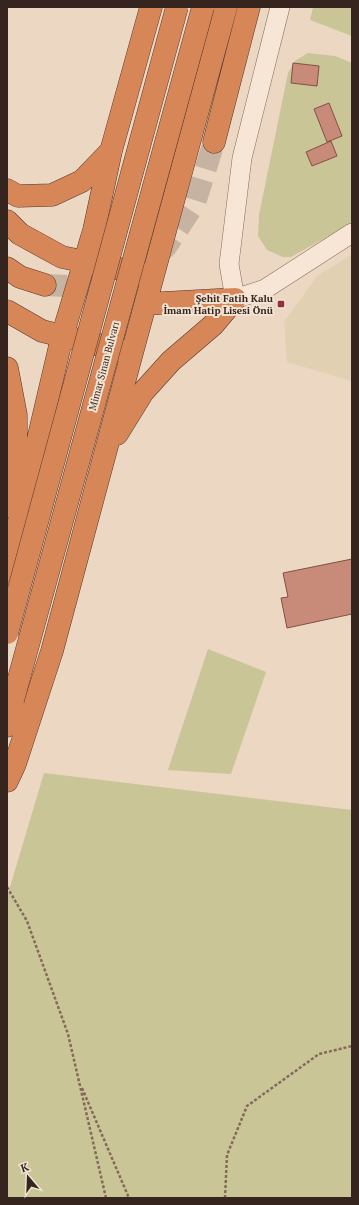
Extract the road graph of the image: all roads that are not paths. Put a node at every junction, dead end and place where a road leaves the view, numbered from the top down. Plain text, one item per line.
1 (151, 7) edge
2 (177, 7) edge
3 (203, 7) edge
4 (226, 7) edge
5 (248, 7) edge
6 (280, 7) edge
7 (214, 142) tunnel mouth
8 (111, 151) junction
9 (7, 190) edge
10 (7, 222) edge
11 (352, 233) edge
12 (85, 261) junction
13 (7, 268) edge
14 (153, 276) junction
15 (45, 285) tunnel mouth
16 (235, 299) junction
17 (145, 304) junction
18 (7, 311) edge
19 (62, 337) junction
20 (132, 353) junction
21 (7, 368) edge
22 (106, 452) junction
23 (7, 517) edge
24 (7, 572) edge
25 (7, 633) edge
26 (7, 726) edge
27 (7, 781) edge

1 - 8 highway
2 - 25 highway, bridge
3 - 26 highway, Mimar Sinan Bulvarı, bridge
4 - 14 highway
5 - 7 highway
6 - 16 street
8 - 9 highway
8 - 12 highway
10 - 12 highway
11 - 16 street
12 - 14 highway
12 - 19 highway
13 - 15 highway
14 - 17 highway
16 - 17 highway
16 - 22 highway
17 - 20 highway
18 - 19 highway
19 - 20 highway
19 - 24 highway
20 - 22 highway
21 - 23 highway
22 - 27 highway

